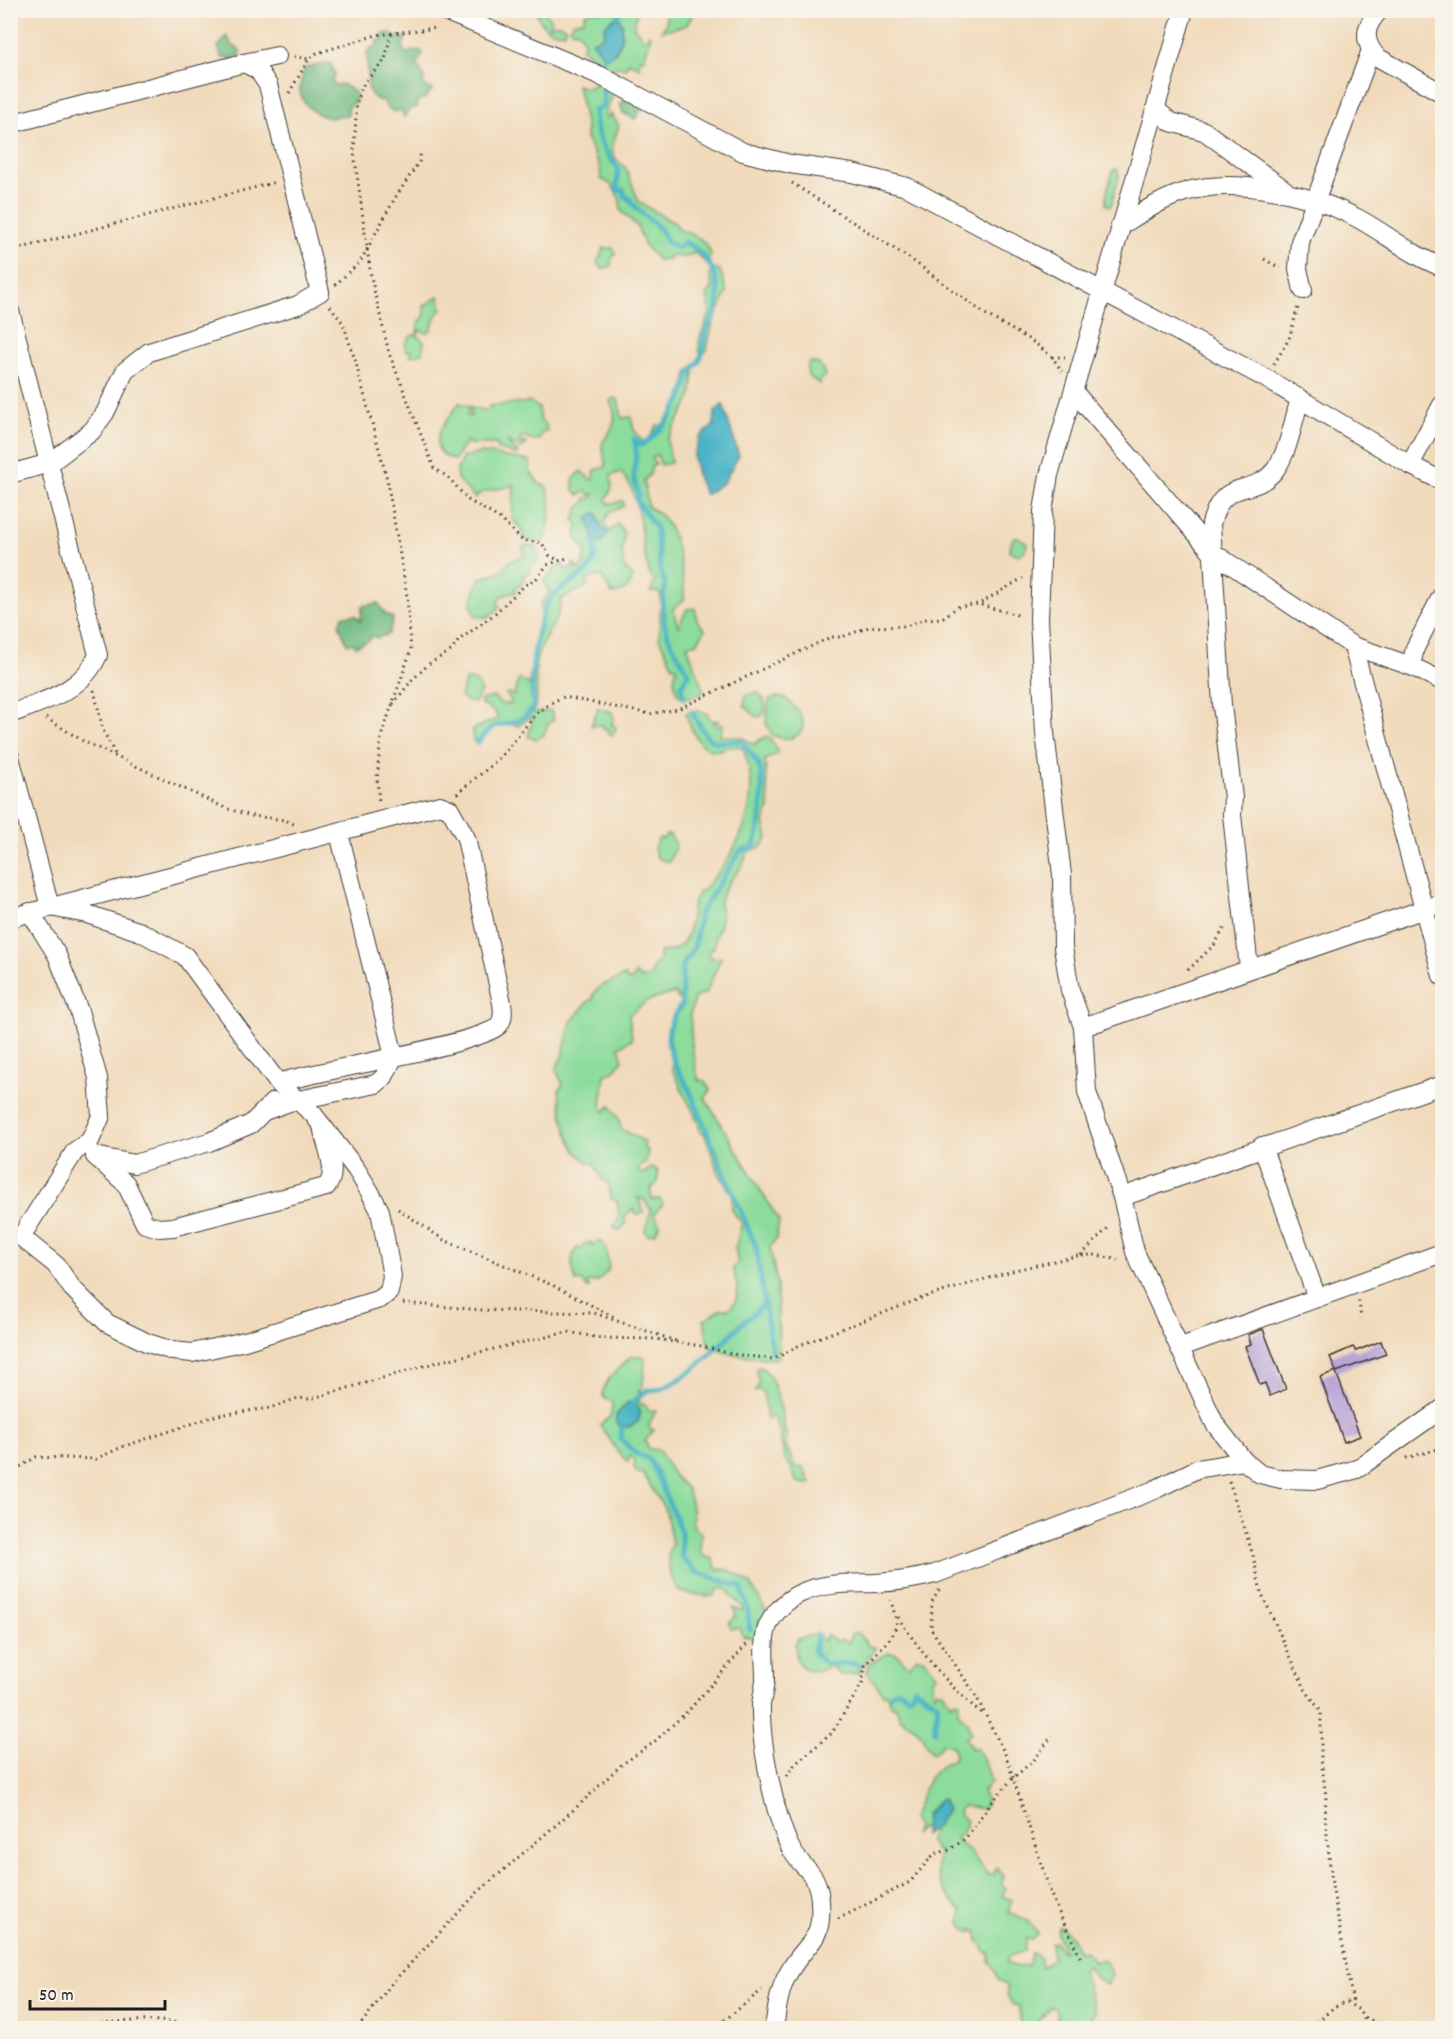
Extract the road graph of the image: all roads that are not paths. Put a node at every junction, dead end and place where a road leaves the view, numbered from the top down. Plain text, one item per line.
1 (1184, 10) edge
2 (1380, 10) edge
3 (445, 19) edge
4 (1371, 50) junction
5 (277, 56) dead end
6 (244, 63) junction
7 (1443, 93) edge
8 (1155, 109) junction
9 (10, 124) edge
10 (1291, 195) junction
11 (1313, 202) junction
12 (1120, 226) junction
13 (1443, 267) edge
14 (1102, 290) junction
15 (1303, 290) road end
16 (10, 310) edge
17 (1075, 393) junction
18 (1300, 399) junction
19 (1443, 405) edge
20 (50, 463) junction
21 (1410, 465) junction
22 (10, 474) edge
23 (1443, 481) edge
24 (1212, 552) junction
25 (1443, 595) edge
26 (1353, 646) junction
27 (1411, 666) junction
28 (1443, 681) edge
29 (10, 714) edge
30 (10, 758) edge
31 (339, 833) junction
32 (1443, 903) edge
33 (50, 907) junction
34 (1423, 910) junction
35 (30, 912) junction
36 (10, 918) edge
37 (1249, 968) junction
38 (1443, 976) edge
39 (1083, 1027) junction
40 (394, 1056) junction
41 (278, 1083) junction
42 (1443, 1085) edge
43 (295, 1101) junction
44 (267, 1110) junction
45 (322, 1127) junction
46 (1262, 1146) junction
47 (75, 1151) junction
48 (95, 1156) junction
49 (1122, 1197) junction
50 (1443, 1253) edge
51 (1317, 1298) junction
52 (1181, 1347) junction
53 (1440, 1408) edge
54 (1244, 1461) junction
55 (774, 2028) edge

1 - 8 street
2 - 4 street
3 - 14 street
4 - 7 street
4 - 11 street
5 - 6 street
6 - 9 street
6 - 20 street
8 - 10 street
8 - 12 street
10 - 11 street
10 - 12 street
11 - 13 street
11 - 15 street
12 - 14 street
14 - 17 street
14 - 18 street
16 - 20 street
17 - 24 street
17 - 39 street
18 - 21 street
18 - 24 street
19 - 21 street
20 - 22 street
20 - 29 street
21 - 23 street
24 - 26 street
24 - 37 street
25 - 27 street
26 - 27 street
26 - 34 street
27 - 28 street
30 - 33 street
31 - 33 street
31 - 40 street
31 - 40 street
32 - 34 street
33 - 35 street
33 - 41 street
34 - 37 street
34 - 38 street
35 - 36 street
35 - 47 street
37 - 39 street
39 - 49 street
40 - 41 street
40 - 43 street
41 - 43 street
41 - 44 street
42 - 46 street
43 - 44 street
43 - 45 street
44 - 48 street
45 - 47 street
45 - 48 street
46 - 49 street
46 - 51 street
47 - 48 street
49 - 52 street
50 - 51 street
51 - 52 street
52 - 54 street
53 - 54 street
54 - 55 street

